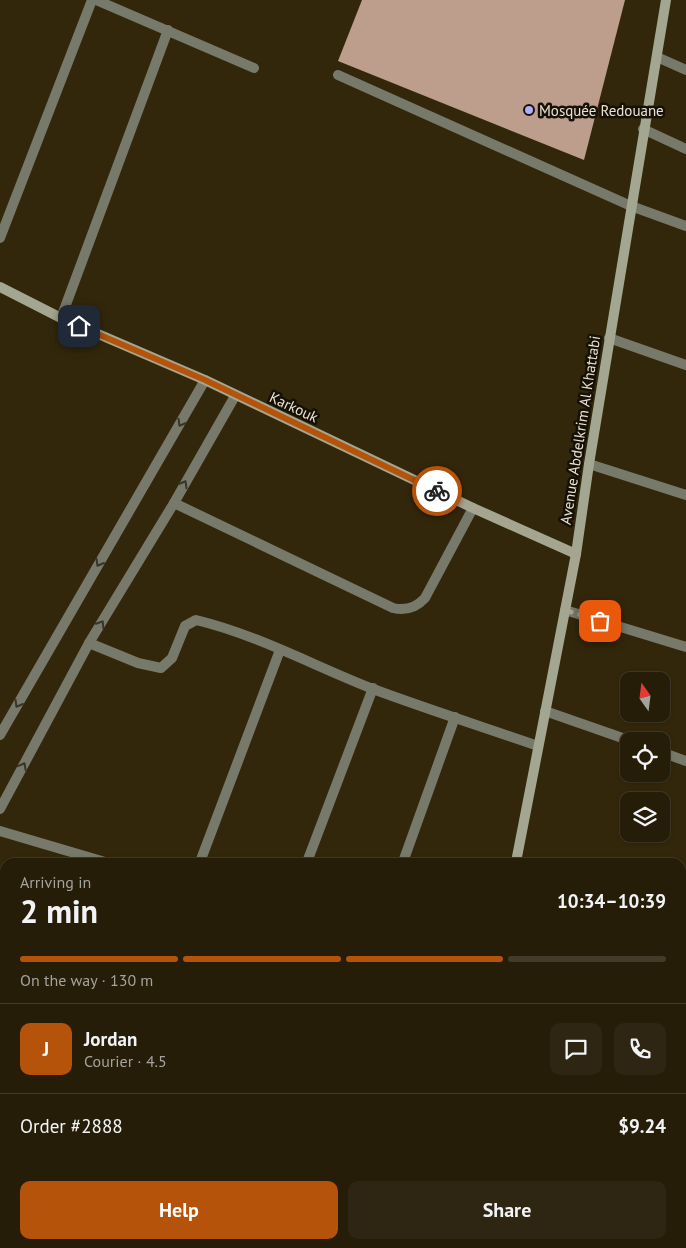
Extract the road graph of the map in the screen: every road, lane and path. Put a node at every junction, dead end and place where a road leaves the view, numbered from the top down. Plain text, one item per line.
1 (94, 0) edge
2 (666, 0) edge
3 (110, 3) edge
4 (168, 30) junction
5 (657, 57) junction
6 (254, 68) dead end
7 (686, 70) edge
8 (338, 75) dead end
9 (643, 129) junction
10 (686, 149) edge
11 (631, 206) junction
12 (686, 226) edge
13 (0, 238) edge
14 (0, 287) edge
15 (61, 318) junction
16 (609, 338) junction
17 (686, 365) edge
18 (205, 380) junction
19 (235, 396) junction
20 (589, 464) junction
21 (686, 495) edge
22 (174, 503) junction
23 (473, 508) junction
24 (576, 554) junction
25 (565, 610) junction
26 (89, 642) junction
27 (686, 647) edge
28 (280, 650) junction
29 (373, 688) junction
30 (545, 711) junction
31 (455, 718) junction
32 (0, 735) edge
33 (620, 737) edge
34 (538, 746) junction
35 (670, 755) edge
36 (686, 761) edge
37 (0, 810) edge
38 (0, 831) edge
39 (91, 858) edge
40 (202, 858) edge
41 (309, 858) edge
42 (404, 858) edge
43 (517, 858) edge

1 - 3 street
1 - 13 street
2 - 5 main road, Avenue Abdelkrim Al Khattabi
3 - 4 street
4 - 6 street
4 - 15 street
5 - 7 street
5 - 9 main road, Avenue Abdelkrim Al Khattabi
8 - 11 street
9 - 10 street
9 - 11 main road, Avenue Abdelkrim Al Khattabi
11 - 12 street
11 - 16 main road, Avenue Abdelkrim Al Khattabi
14 - 15 main road, Karkouk
15 - 18 main road, Karkouk
16 - 17 street
16 - 20 main road, Avenue Abdelkrim Al Khattabi
18 - 19 main road, Karkouk
18 -> 32 street
22 -> 19 street
19 - 23 main road, Karkouk
20 - 21 street
20 - 24 main road, Avenue Abdelkrim Al Khattabi
22 - 23 street
26 -> 22 street
23 - 24 main road, Karkouk
24 - 25 main road, Avenue Abdelkrim Al Khattabi
25 - 27 street
25 - 30 main road, Avenue Abdelkrim Al Khattabi
26 - 28 street
37 -> 26 street
28 - 29 street
28 - 40 street
29 - 31 street
29 - 41 street
30 - 33 street
30 - 34 main road, Avenue Abdelkrim Al Khattabi
31 - 34 street
31 - 42 street
34 - 43 main road, Avenue Abdelkrim Al Khattabi
35 - 36 street
38 - 39 street

